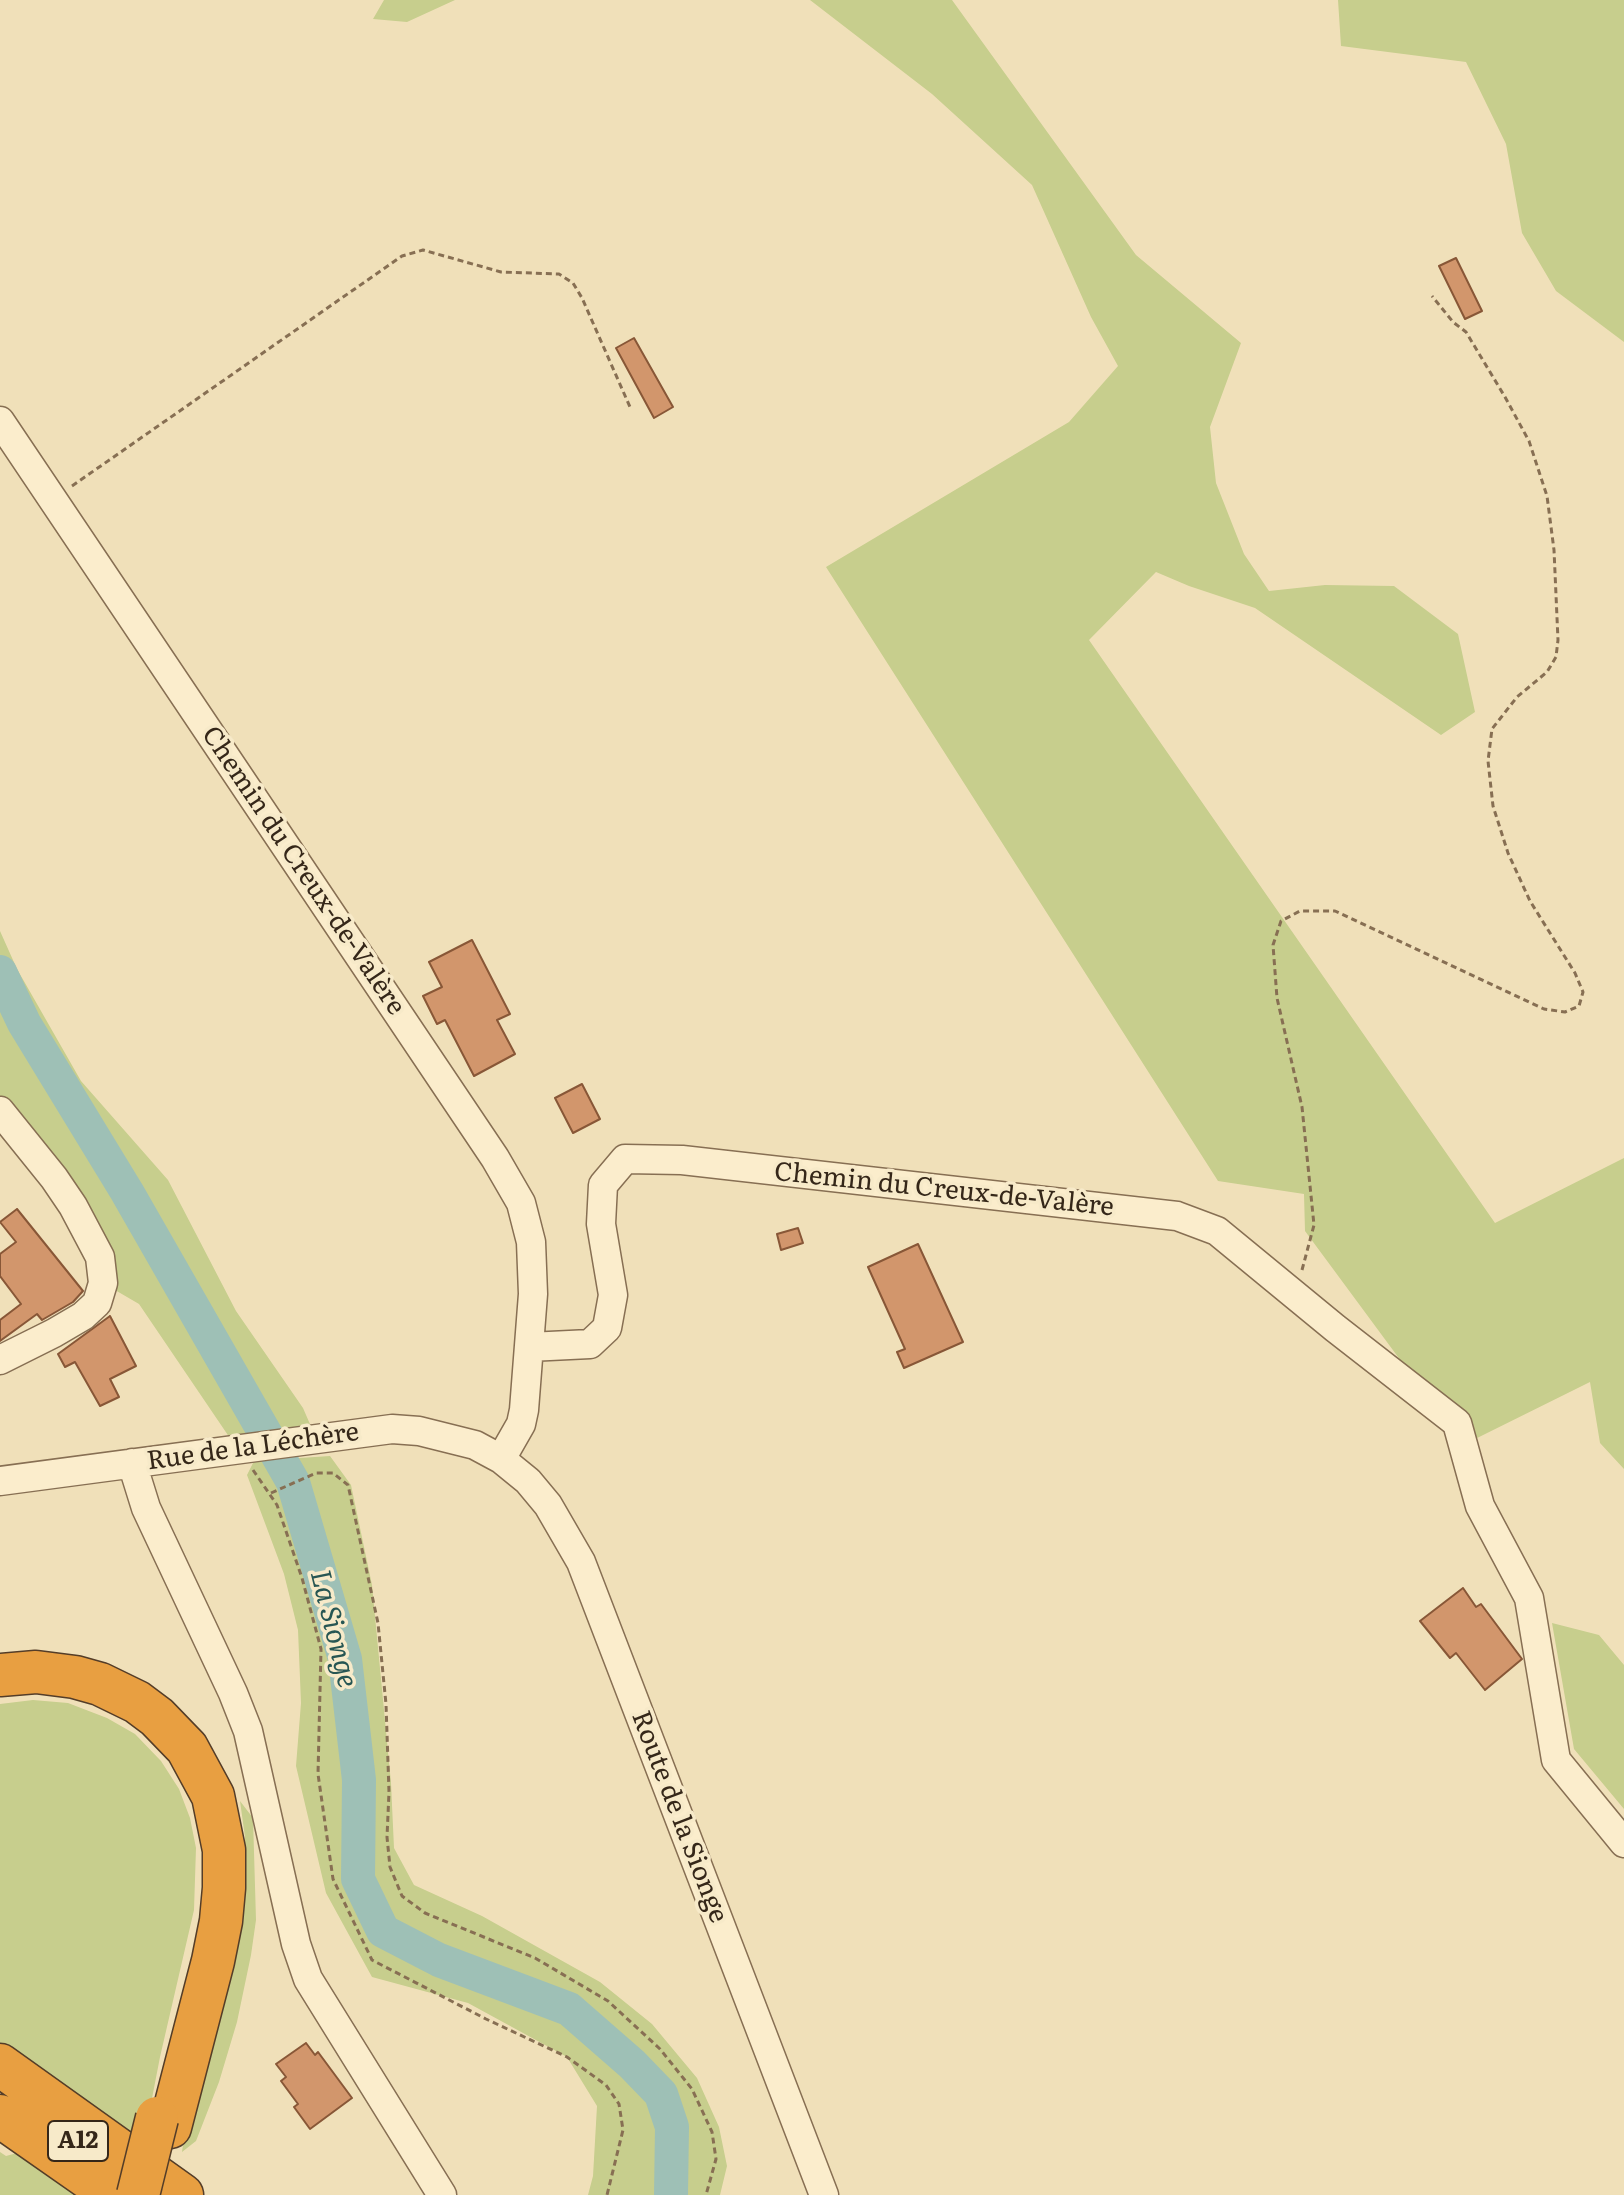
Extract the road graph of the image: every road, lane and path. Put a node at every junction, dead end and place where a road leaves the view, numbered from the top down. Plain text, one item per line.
1 (1432, 296) dead end
2 (630, 407) dead end
3 (0, 421) edge
4 (53, 499) junction
5 (0, 1111) edge
6 (1298, 1297) junction
7 (529, 1347) junction
8 (0, 1360) edge
9 (238, 1450) junction
10 (501, 1459) junction
11 (132, 1463) junction
12 (0, 1481) edge
13 (271, 1493) junction
14 (0, 1675) edge
15 (0, 1692) edge
16 (1624, 1843) edge
17 (0, 2065) edge
18 (0, 2087) edge
19 (0, 2116) edge
20 (164, 2122) junction
21 (113, 2195) edge
22 (138, 2195) edge
23 (155, 2195) edge
24 (182, 2195) edge
25 (442, 2195) edge
26 (607, 2195) edge
27 (706, 2195) edge
28 (824, 2195) edge

1 - 6 path
2 - 4 path
3 - 4 street, Chemin du Creux-de-Valère
4 - 7 street, Chemin du Creux-de-Valère
5 - 8 street
6 - 7 street, Chemin du Creux-de-Valère
6 - 16 street, Chemin du Creux-de-Valère
7 - 10 street, Chemin du Creux-de-Valère
9 - 10 street, Rue de la Léchère
9 - 11 street, Rue de la Léchère
9 - 13 path
10 - 28 street, Route de la Sionge
11 - 12 street, Rue de la Léchère
11 - 25 street
13 - 26 path
13 - 27 path
14 - 20 highway
15 - 20 highway
17 - 24 highway
18 - 23 highway, A12
19 - 21 highway, A12
20 - 22 highway, bridge
20 - 23 highway

